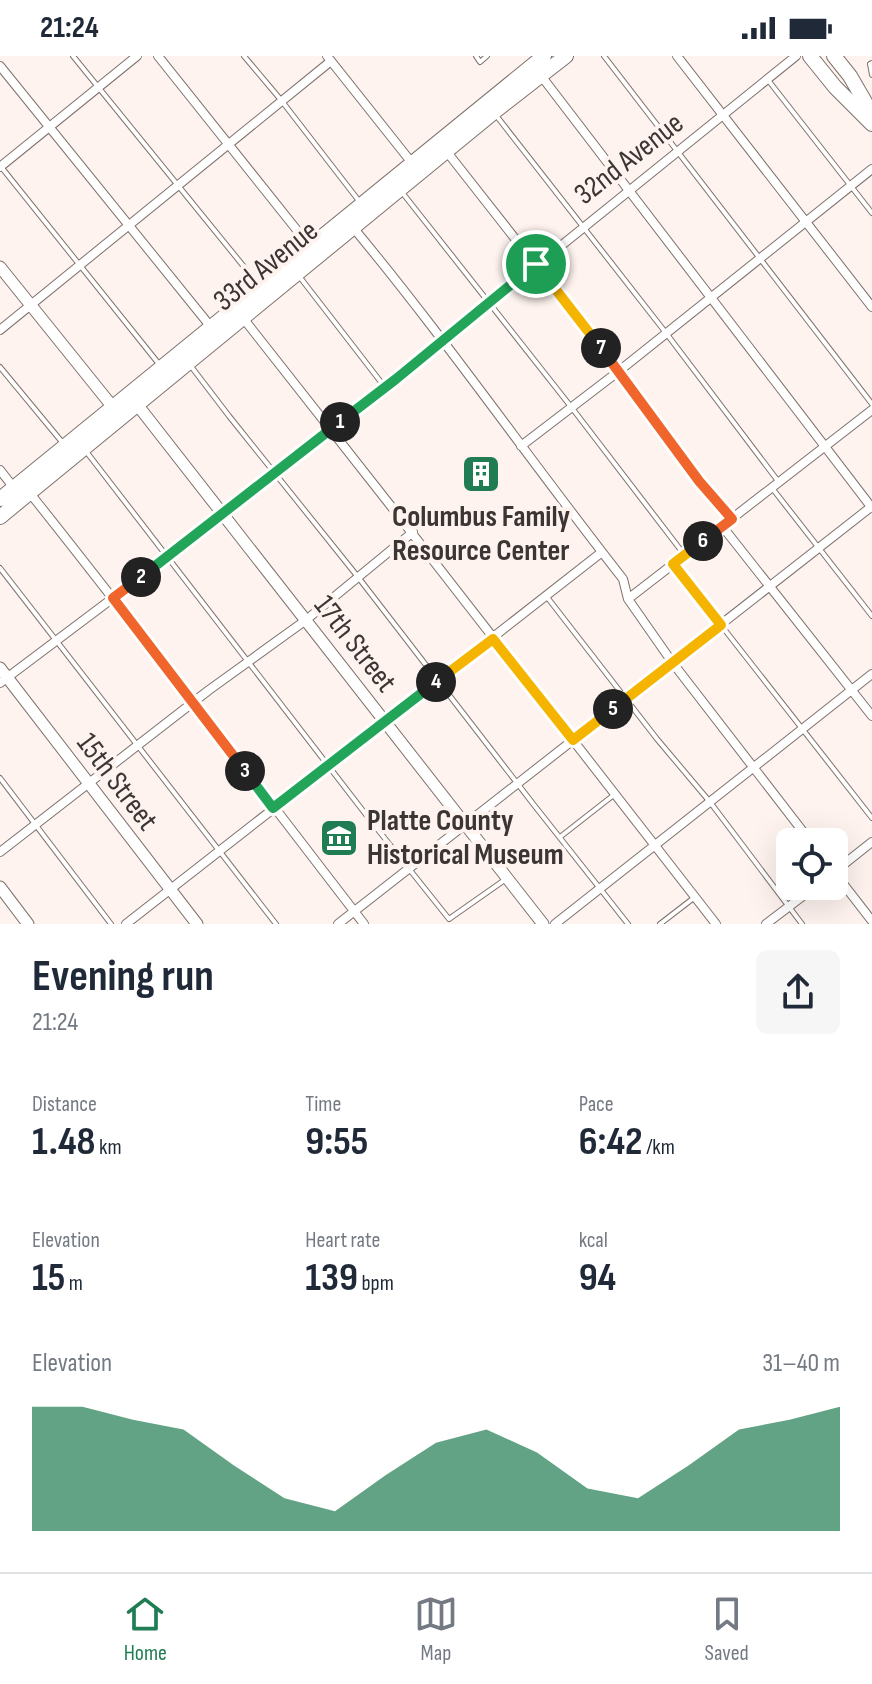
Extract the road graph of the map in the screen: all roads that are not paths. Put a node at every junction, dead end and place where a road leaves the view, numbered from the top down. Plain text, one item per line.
1 (73, 56) edge
2 (137, 56) edge
3 (158, 56) edge
4 (244, 56) edge
5 (476, 56) edge
6 (487, 56) edge
7 (566, 56) edge
8 (604, 56) edge
9 (677, 56) edge
10 (796, 56) edge
11 (810, 56) edge
12 (834, 56) edge
13 (329, 58) edge
14 (536, 63) edge
15 (872, 63) edge
16 (0, 66) edge
17 (872, 75) edge
18 (768, 80) junction
19 (99, 88) junction
20 (281, 100) junction
21 (494, 112) junction
22 (872, 114) edge
23 (724, 115) junction
24 (872, 124) edge
25 (50, 127) junction
26 (229, 144) junction
27 (447, 152) junction
28 (677, 152) junction
29 (412, 163) junction
30 (0, 167) edge
31 (872, 169) edge
32 (177, 184) junction
33 (850, 186) junction
34 (400, 190) junction
35 (629, 190) junction
36 (362, 204) junction
37 (872, 213) edge
38 (807, 221) junction
39 (349, 223) junction
40 (129, 224) junction
41 (583, 227) junction
42 (315, 251) junction
43 (759, 259) junction
44 (536, 264) junction
45 (79, 265) junction
46 (0, 267) edge
47 (298, 274) junction
48 (260, 287) junction
49 (710, 297) junction
50 (489, 302) junction
51 (31, 304) junction
52 (872, 307) edge
53 (243, 318) junction
54 (211, 327) junction
55 (0, 330) edge
56 (666, 333) junction
57 (442, 341) junction
58 (188, 363) junction
59 (0, 367) edge
60 (161, 368) junction
61 (619, 371) junction
62 (385, 387) junction
63 (133, 399) junction
64 (872, 404) edge
65 (572, 408) junction
66 (872, 411) edge
67 (117, 413) junction
68 (331, 429) junction
69 (65, 446) junction
70 (521, 446) junction
71 (825, 446) junction
72 (84, 448) junction
73 (0, 470) edge
74 (275, 473) junction
75 (776, 485) junction
76 (14, 488) junction
77 (29, 492) junction
78 (0, 499) edge
79 (872, 507) edge
80 (222, 513) junction
81 (0, 517) edge
82 (732, 519) junction
83 (722, 526) junction
84 (413, 532) junction
85 (820, 548) junction
86 (602, 552) junction
87 (685, 555) junction
88 (167, 556) junction
89 (673, 564) junction
90 (0, 568) edge
91 (358, 577) junction
92 (771, 587) junction
93 (547, 597) junction
94 (113, 598) junction
95 (628, 599) junction
96 (872, 616) edge
97 (306, 620) junction
98 (721, 625) junction
99 (493, 639) junction
100 (57, 641) junction
101 (249, 662) junction
102 (672, 662) junction
103 (872, 674) edge
104 (2, 676) edge
105 (439, 680) junction
106 (852, 691) junction
107 (627, 699) junction
108 (193, 702) junction
109 (872, 716) edge
110 (385, 722) junction
111 (803, 729) junction
112 (573, 740) junction
113 (137, 745) junction
114 (328, 765) junction
115 (753, 768) junction
116 (0, 778) edge
117 (89, 783) junction
118 (518, 784) junction
119 (615, 794) junction
120 (710, 802) junction
121 (273, 808) junction
122 (872, 818) edge
123 (36, 825) junction
124 (466, 825) junction
125 (800, 828) edge
126 (560, 838) junction
127 (872, 842) edge
128 (654, 844) junction
129 (219, 851) junction
130 (0, 852) edge
131 (848, 861) edge
132 (409, 869) junction
133 (507, 878) junction
134 (0, 887) edge
135 (600, 887) junction
136 (169, 889) junction
137 (848, 890) edge
138 (695, 897) junction
139 (798, 900) edge
140 (789, 907) junction
141 (354, 911) junction
142 (872, 921) edge
143 (28, 924) edge
144 (111, 924) edge
145 (126, 924) edge
146 (197, 924) edge
147 (276, 924) edge
148 (338, 924) edge
149 (364, 924) edge
150 (543, 924) edge
151 (555, 924) edge
152 (628, 924) edge
153 (660, 924) edge
154 (716, 924) edge
155 (766, 924) edge
156 (802, 924) edge

1 - 19 lane
2 - 19 street
3 - 26 street
4 - 20 lane
5 - 6 lane
7 - 14 highway, 33rd Avenue
8 - 28 lane
9 - 23 street
10 - 18 street, 32nd Avenue
11 - 24 highway
12 - 22 highway
13 - 20 street
13 - 29 street
14 - 21 highway, 33rd Avenue
14 - 29 highway, 33rd Avenue
14 - 35 street
15 - 17 lane
16 - 25 street
18 - 23 street, 32nd Avenue
18 - 33 lane
19 - 25 street
19 - 32 lane
20 - 26 street
20 - 36 lane
21 - 27 highway, 33rd Avenue
21 - 41 lane
23 - 28 street, 32nd Avenue
23 - 38 street
25 - 30 street
25 - 40 street
26 - 32 street
26 - 42 street
27 - 34 highway, 33rd Avenue
27 - 44 street
28 - 35 street, 32nd Avenue
28 - 43 lane
29 - 36 highway, 33rd Avenue
30 - 45 lane
31 - 33 street
32 - 40 street
32 - 48 lane
33 - 37 lane
33 - 38 street
34 - 39 highway, 33rd Avenue
34 - 50 lane
35 - 41 street, 32nd Avenue
35 - 49 street
36 - 39 highway, 33rd Avenue
38 - 43 street
38 - 52 street
39 - 42 highway, 33rd Avenue
39 - 57 street
40 - 45 street
40 - 54 street
41 - 44 street, 32nd Avenue
41 - 56 lane
42 - 47 highway, 33rd Avenue
42 - 48 highway, 33rd Avenue
43 - 49 street
43 - 64 lane
44 - 50 street, 32nd Avenue
44 - 61 street
45 - 51 street
45 - 60 lane
46 - 51 main road
47 - 53 highway, 33rd Avenue
47 - 62 lane
48 - 54 highway, 33rd Avenue
49 - 56 street
49 - 71 street
50 - 57 street, 32nd Avenue
50 - 65 lane
51 - 55 street
51 - 67 main road
53 - 58 highway, 33rd Avenue
53 - 68 street
54 - 60 highway, 33rd Avenue
56 - 61 street
56 - 75 lane
57 - 62 street, 32nd Avenue
57 - 70 street
58 - 63 highway, 33rd Avenue
58 - 74 lane
59 - 69 lane
60 - 63 highway, 33rd Avenue
61 - 65 street
61 - 82 street
62 - 68 street, 32nd Avenue
63 - 67 highway, 33rd Avenue
63 - 80 main road, 17th Street
65 - 70 street
65 - 87 lane
66 - 71 street
67 - 69 highway, 33rd Avenue
67 - 72 highway, 33rd Avenue
68 - 74 street, 32nd Avenue
68 - 84 street
69 - 76 highway, 33rd Avenue
70 - 86 street
71 - 75 street
71 - 79 street
72 - 77 highway, 33rd Avenue
72 - 88 lane
73 - 76 street
74 - 80 street, 32nd Avenue
74 - 91 lane
75 - 82 street
75 - 85 lane
76 - 78 highway, 33rd Avenue
77 - 81 highway, 33rd Avenue
77 - 94 street
79 - 85 street
80 - 88 street, 32nd Avenue
80 - 97 main road, 17th Street
82 - 83 street
83 - 87 street
83 - 92 street
84 - 91 street
84 - 99 street
85 - 92 street
85 - 96 lane
86 - 93 street
86 - 95 street
87 - 89 street
88 - 94 street, 32nd Avenue
88 - 101 lane
89 - 95 street
89 - 98 lane
90 - 100 lane
91 - 97 street
91 - 105 lane
92 - 98 street
92 - 106 street
93 - 99 street
93 - 107 lane
94 - 100 street, 32nd Avenue
94 - 108 street
95 - 102 street
97 - 101 street
97 - 110 main road, 17th Street
98 - 102 street
98 - 111 lane
99 - 105 street
99 - 112 street
100 - 104 street, 32nd Avenue
100 - 113 lane
101 - 108 street
101 - 114 lane
102 - 107 street
102 - 115 street
103 - 106 street
104 - 117 main road, 15th Street
105 - 110 street
105 - 118 lane
106 - 109 street
106 - 111 street
107 - 112 street
107 - 120 lane
108 - 113 street
108 - 121 street
110 - 114 street
110 - 124 main road, 17th Street
111 - 115 street
111 - 122 lane
112 - 118 street
112 - 119 street
113 - 117 street
113 - 129 lane
114 - 121 street
114 - 132 lane
115 - 120 street
115 - 125 street
116 - 123 lane
117 - 123 street
117 - 136 main road, 15th Street
118 - 124 street
118 - 126 lane
119 - 126 lane
119 - 128 street
120 - 128 street
120 - 140 lane
121 - 129 street
121 - 141 street
123 - 130 street
123 - 144 lane
124 - 132 street
124 - 133 main road, 17th Street
126 - 135 lane
127 - 131 street
128 - 135 street
128 - 138 street
129 - 136 street
129 - 147 lane
132 - 133 lane
132 - 141 street
133 - 150 main road, 17th Street
134 - 143 main road
135 - 151 street
135 - 152 lane
136 - 145 street
136 - 146 main road, 15th Street
137 - 142 street
138 - 153 lane
138 - 154 street
139 - 140 street
140 - 155 street
140 - 156 lane
141 - 148 street
141 - 149 street

